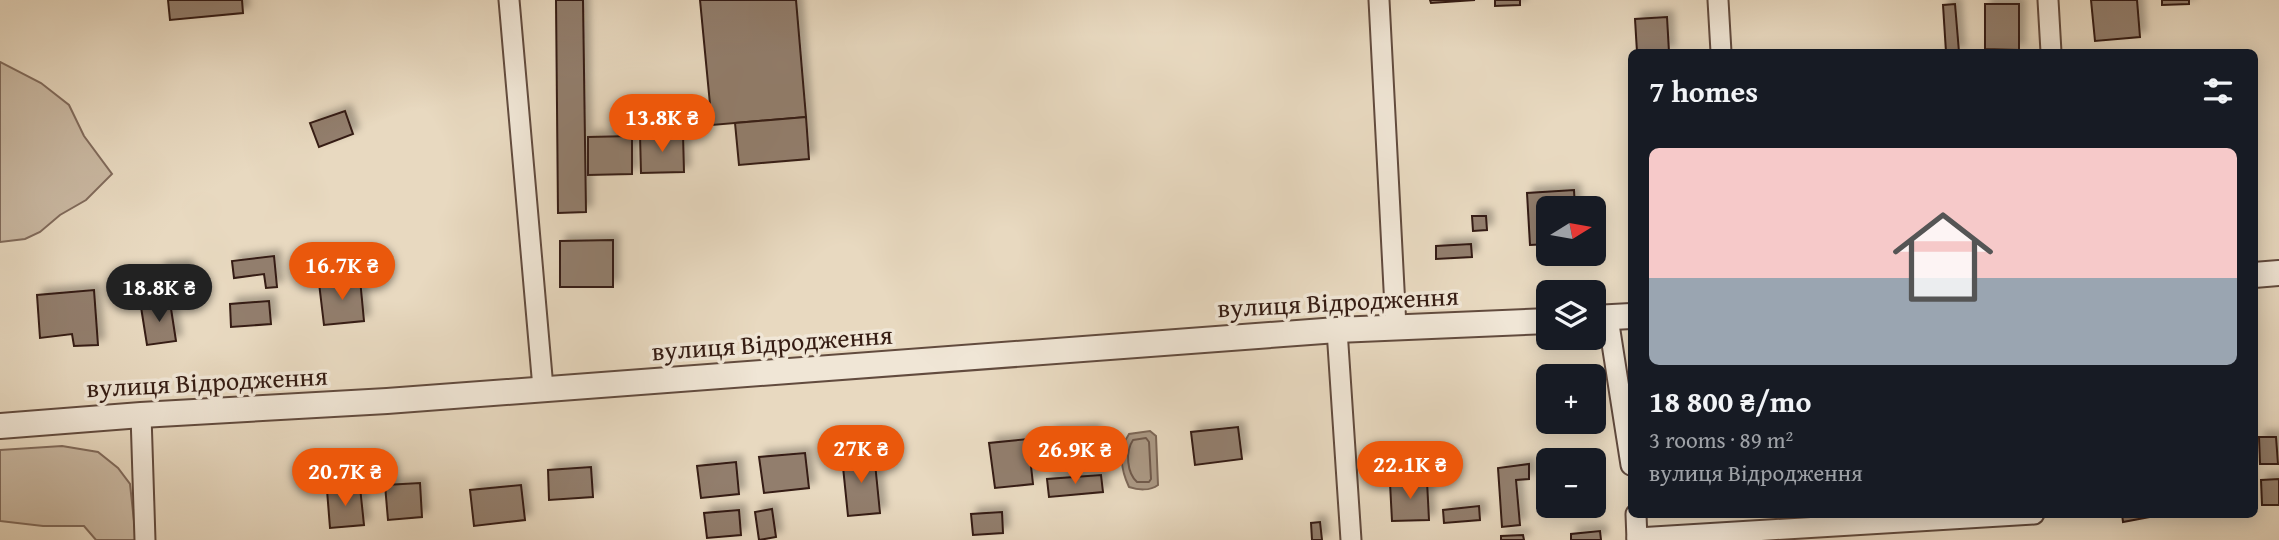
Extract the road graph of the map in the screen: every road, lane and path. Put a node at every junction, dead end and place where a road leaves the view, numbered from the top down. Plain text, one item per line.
1 (509, 0) edge
2 (1380, 0) edge
3 (1718, 0) edge
4 (2048, 0) edge
5 (1721, 49) edge
6 (2050, 49) edge
7 (2279, 273) edge
8 (2258, 275) edge
9 (1611, 317) edge
10 (1536, 322) edge
11 (1396, 327) junction
12 (1337, 330) junction
13 (543, 388) junction
14 (141, 415) junction
15 (0, 426) edge
16 (1628, 443) edge
17 (1636, 518) edge
18 (1970, 518) edge
19 (1637, 539) edge
20 (145, 540) edge
21 (1351, 540) edge

1 - 13 street
2 - 11 street
3 - 5 street
4 - 6 street
7 - 8 street
9 - 16 street
10 - 11 street, вулиця Відродження
11 - 12 street, вулиця Відродження
12 - 13 street, вулиця Відродження
12 - 21 street
13 - 14 street, вулиця Відродження
14 - 15 street, вулиця Відродження
14 - 20 street
17 - 19 street
18 - 19 street

